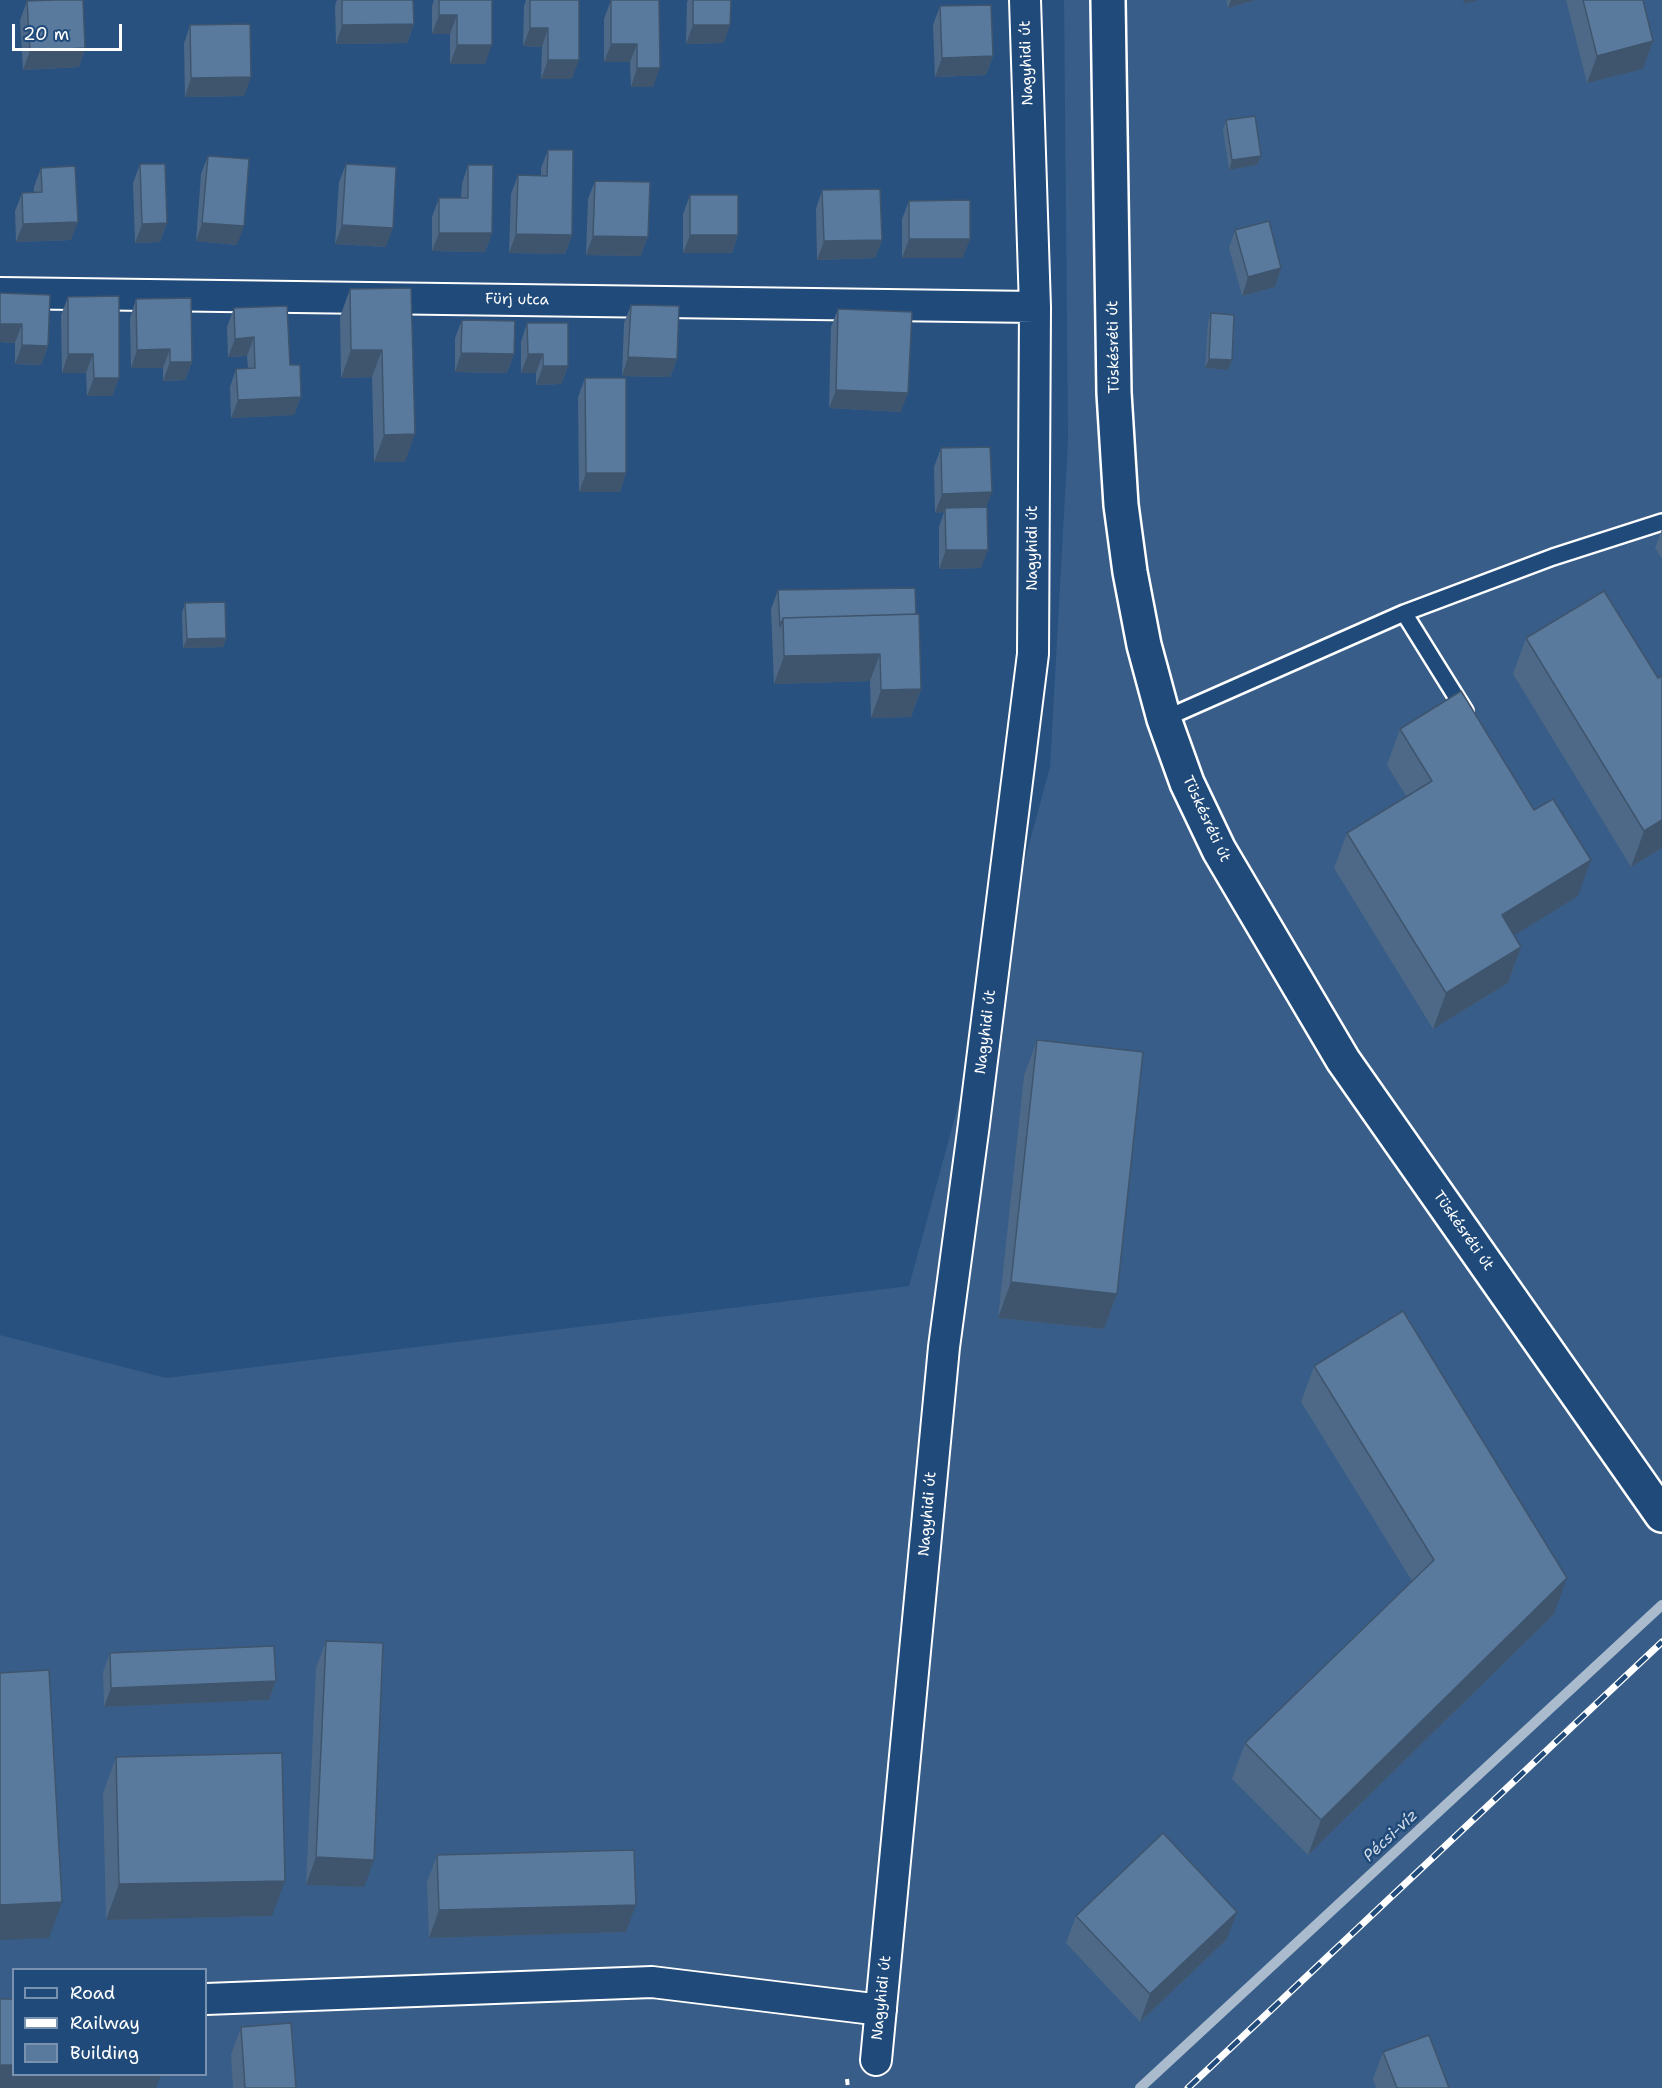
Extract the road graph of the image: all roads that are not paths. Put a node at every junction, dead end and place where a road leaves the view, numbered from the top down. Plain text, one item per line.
1 (1025, 0) edge
2 (1108, 0) edge
3 (0, 293) edge
4 (1035, 307) junction
5 (1662, 522) edge
6 (1404, 613) junction
7 (1164, 719) junction
8 (1471, 721) edge
9 (1662, 1515) edge
10 (207, 1999) edge
11 (881, 2010) junction
12 (876, 2060) dead end

1 - 4 street, Nagyhidi út
2 - 7 street, Tüskésréti út
3 - 4 street, Fürj utca
4 - 11 street, Nagyhidi út
5 - 6 lane
6 - 7 lane
6 - 8 lane
7 - 9 street, Tüskésréti út
10 - 11 street
11 - 12 street, Nagyhidi út

